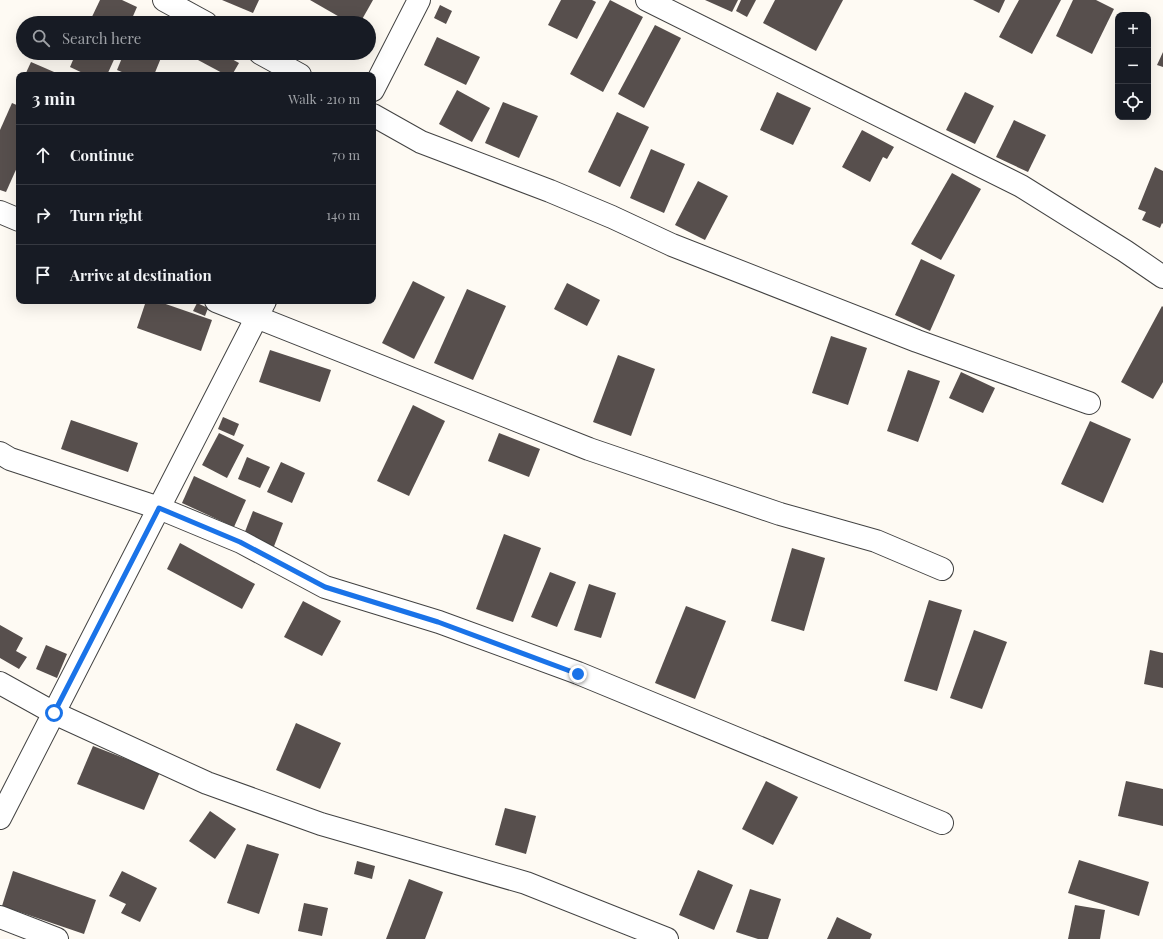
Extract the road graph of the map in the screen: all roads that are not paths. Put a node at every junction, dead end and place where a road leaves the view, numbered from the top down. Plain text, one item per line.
1 (164, 0) edge
2 (419, 0) edge
3 (647, 0) edge
4 (193, 16) edge
5 (273, 60) edge
6 (295, 72) edge
7 (376, 84) edge
8 (376, 117) edge
9 (0, 212) edge
10 (16, 219) edge
11 (1163, 277) edge
12 (233, 304) edge
13 (261, 309) edge
14 (1089, 403) dead end
15 (0, 453) edge
16 (159, 508) junction
17 (942, 568) dead end
18 (0, 683) edge
19 (54, 713) junction
20 (0, 818) edge
21 (942, 823) dead end
22 (0, 917) edge
23 (57, 939) edge
24 (667, 939) edge

1 - 4 street
2 - 7 street
3 - 11 street
5 - 6 street
8 - 14 street
9 - 10 street
12 - 13 street
13 - 16 street
13 - 17 street
15 - 16 street
16 - 19 street
16 - 21 street
18 - 19 street
19 - 20 street
19 - 24 street
22 - 23 street

